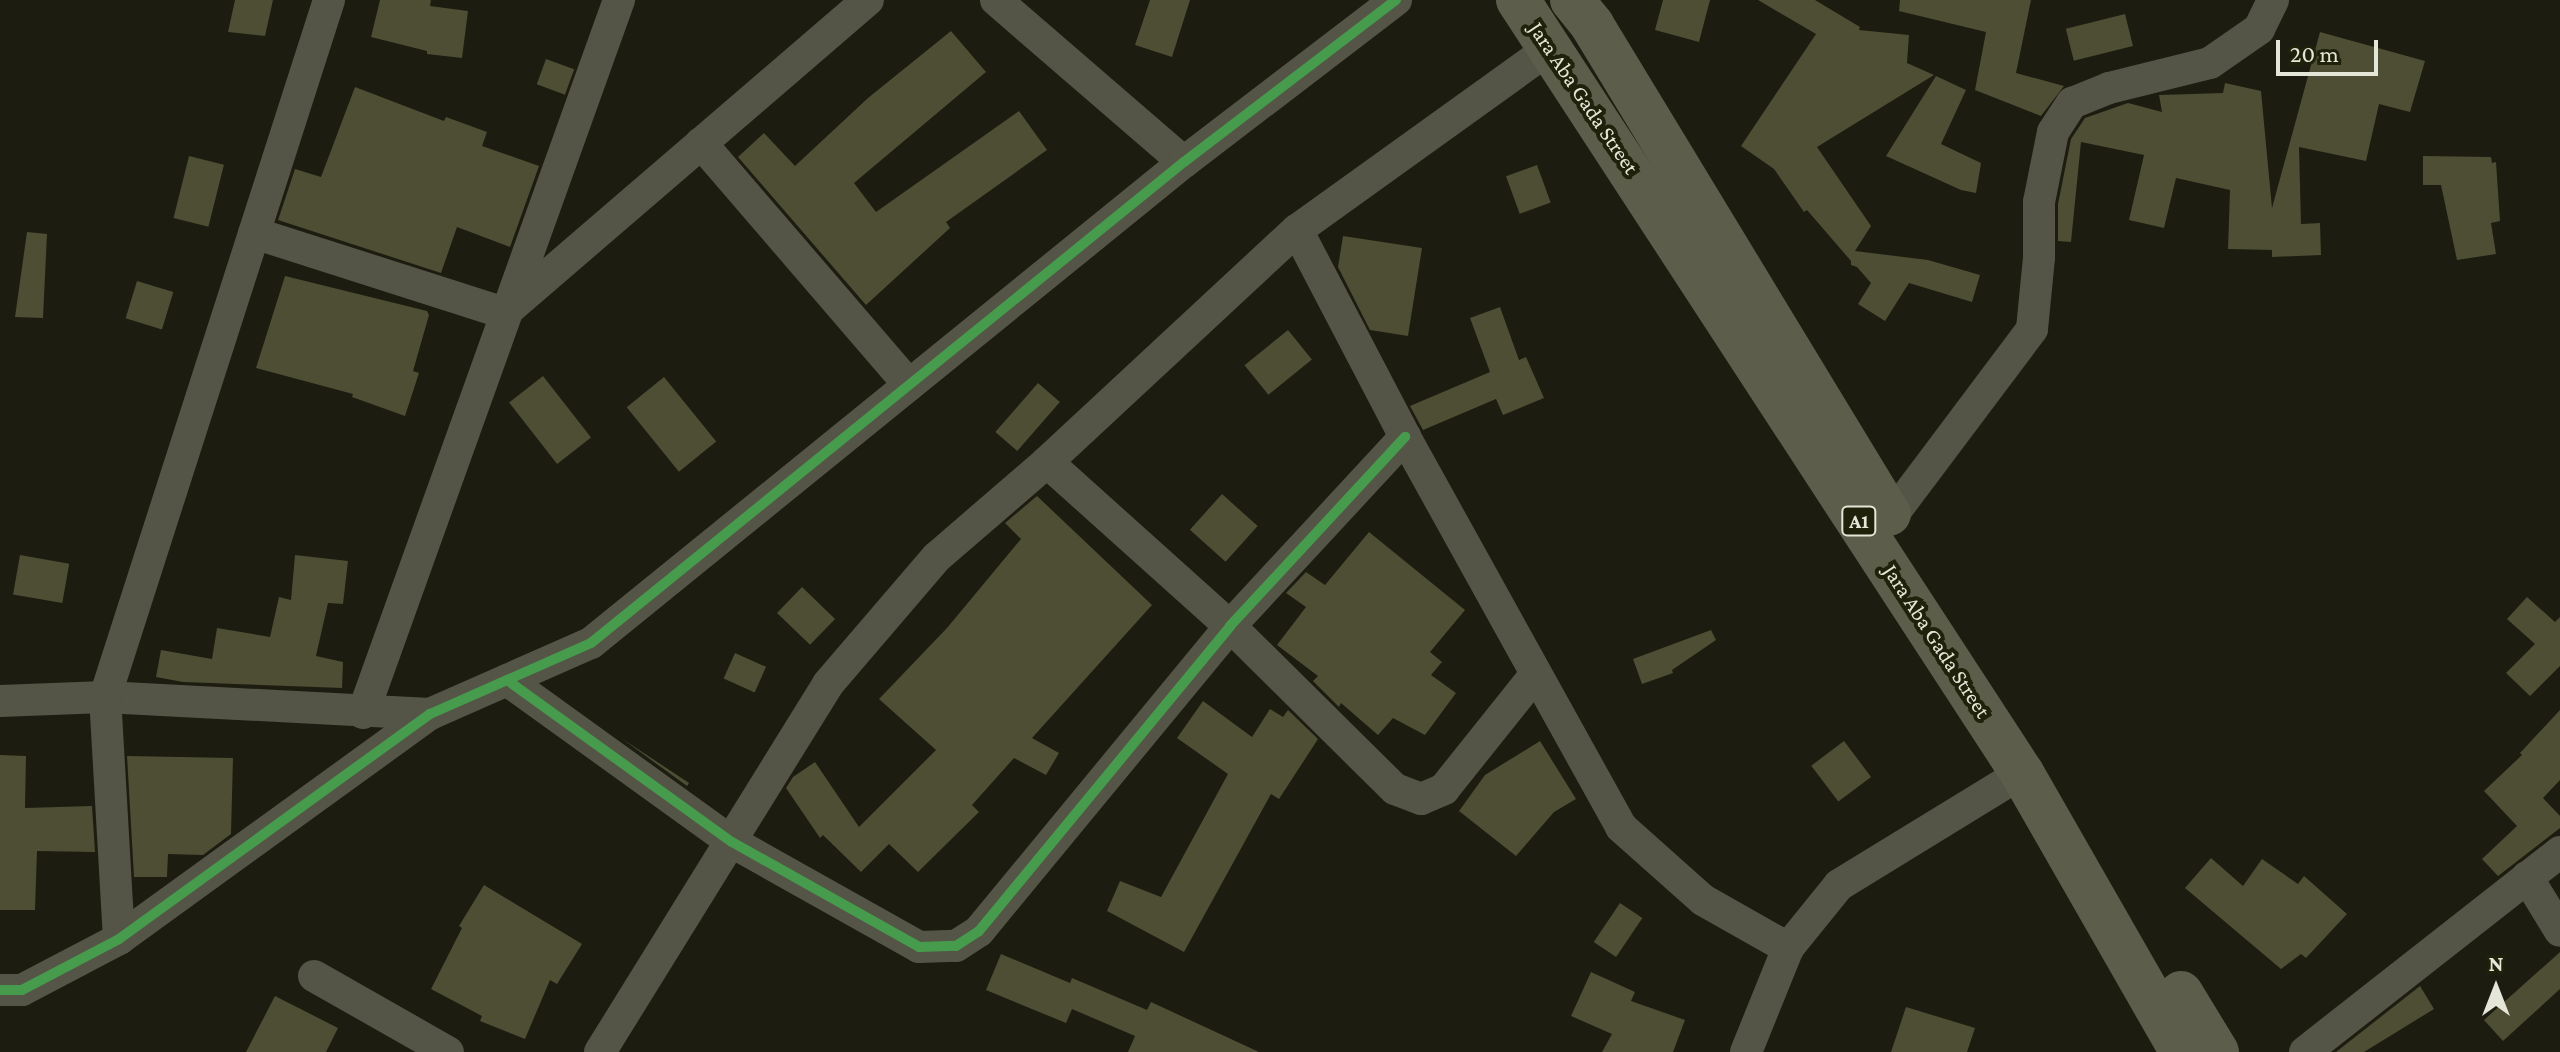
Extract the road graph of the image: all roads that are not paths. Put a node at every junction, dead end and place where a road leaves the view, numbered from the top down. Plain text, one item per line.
1 (329, 0) edge
2 (619, 0) edge
3 (868, 0) edge
4 (996, 0) edge
5 (1396, 0) edge
6 (1518, 0) edge
7 (1572, 0) edge
8 (2273, 0) edge
9 (1552, 47) junction
10 (701, 143) junction
11 (1184, 162) junction
12 (1297, 230) junction
13 (254, 233) junction
14 (504, 313) junction
15 (909, 385) junction
16 (1405, 437) junction
17 (1047, 462) junction
18 (1891, 517) junction
19 (1230, 626) junction
20 (1535, 675) junction
21 (507, 680) junction
22 (105, 697) junction
23 (0, 701) edge
24 (363, 713) junction
25 (430, 714) junction
26 (2022, 773) junction
27 (732, 842) junction
28 (2560, 852) edge
29 (2527, 877) junction
30 (2560, 931) edge
31 (119, 939) junction
32 (1788, 948) junction
33 (314, 976) dead end
34 (0, 990) edge
35 (448, 1052) edge
36 (600, 1052) edge
37 (1746, 1052) edge
38 (2182, 1052) edge
39 (2217, 1052) edge
40 (2305, 1052) edge

1 - 13 street
2 - 14 street
3 - 10 street
4 - 11 street
5 - 11 street
6 - 9 main road, Jara Aba Gada Street / A1
7 - 18 main road, Jara Aba Gada Street / A1
8 - 18 street
9 - 12 street
9 - 26 main road, Jara Aba Gada Street / A1
10 - 14 street
10 - 15 street
11 - 15 street
12 - 16 street
12 - 17 street
13 - 14 street
13 - 22 street
14 - 24 street
15 - 21 street
16 - 19 street
16 - 20 street
17 - 19 street
17 - 27 street
18 - 39 main road, Jara Aba Gada Street / A1
19 - 20 street
19 - 27 street
20 - 32 street
21 - 25 street
21 - 27 street
22 - 23 street
22 - 24 street
22 - 31 street
24 - 25 street
25 - 31 street
26 - 32 street
26 - 38 main road, Jara Aba Gada Street / A1
27 - 36 street
28 - 29 street
29 - 30 street
29 - 40 street
31 - 34 street
32 - 37 street
33 - 35 street

